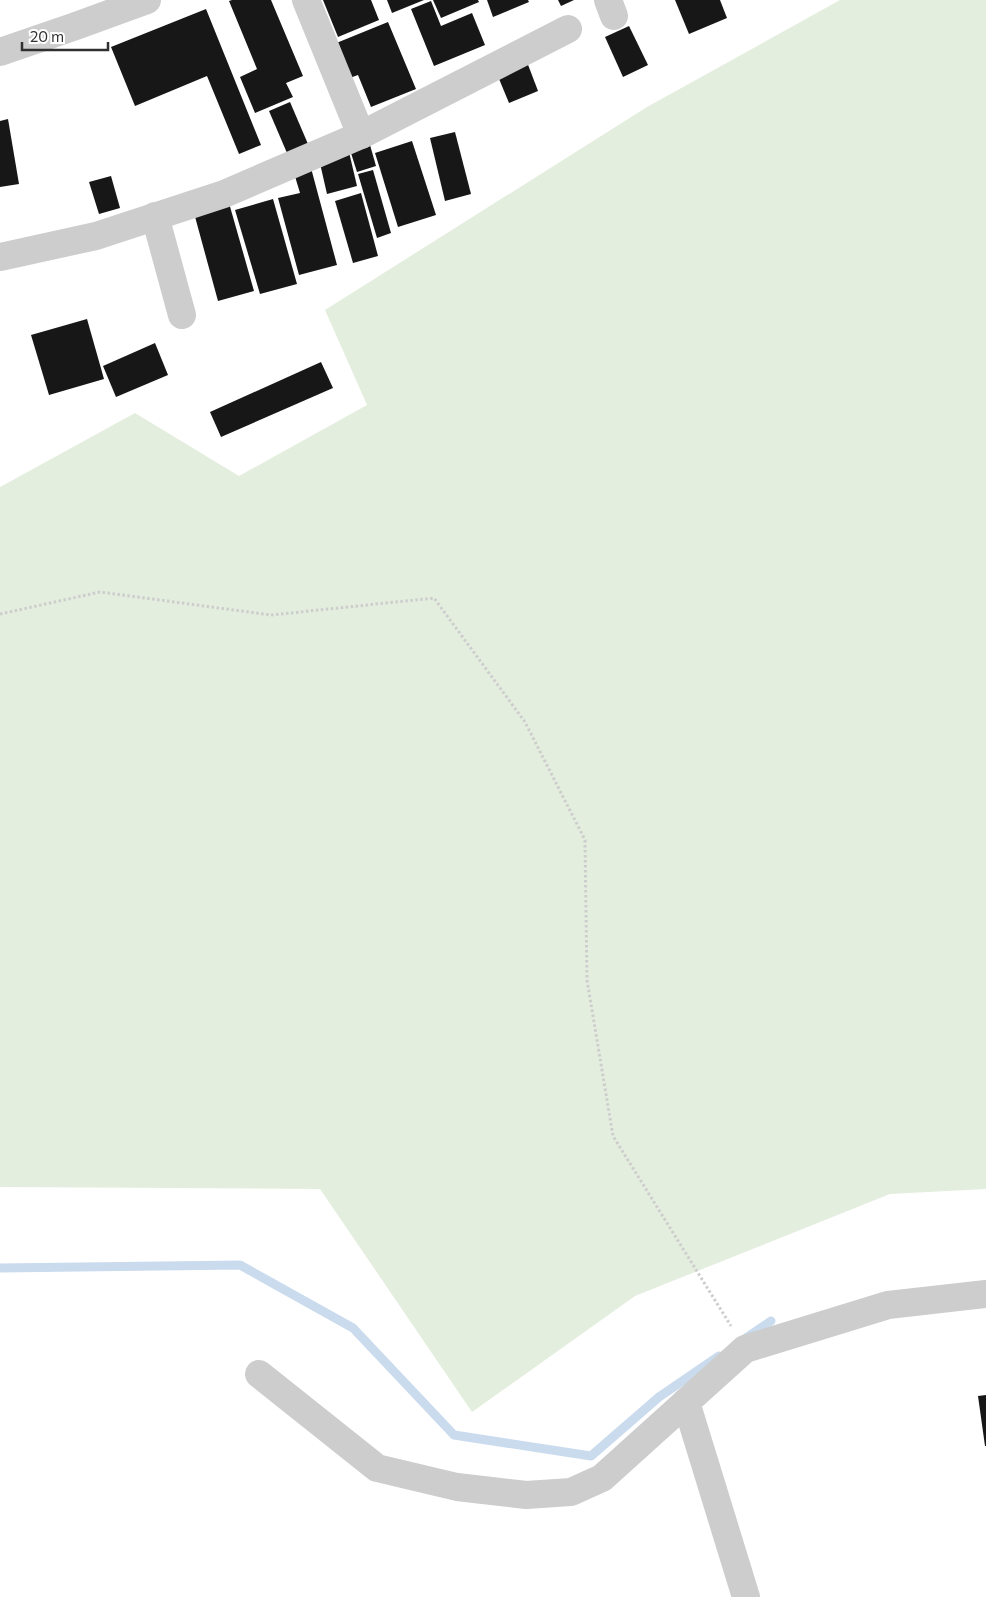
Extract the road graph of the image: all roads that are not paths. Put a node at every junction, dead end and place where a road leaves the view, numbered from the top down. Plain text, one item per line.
1 (147, 0) edge
2 (306, 0) edge
3 (568, 29) dead end
4 (0, 52) edge
5 (361, 135) junction
6 (155, 216) junction
7 (0, 257) edge
8 (182, 315) dead end
9 (986, 1294) edge
10 (259, 1374) dead end
11 (686, 1402) junction
12 (746, 1597) edge

1 - 4 street
2 - 5 street
3 - 5 street
5 - 6 street
6 - 7 street
6 - 8 street
9 - 11 street
10 - 11 street
11 - 12 street

